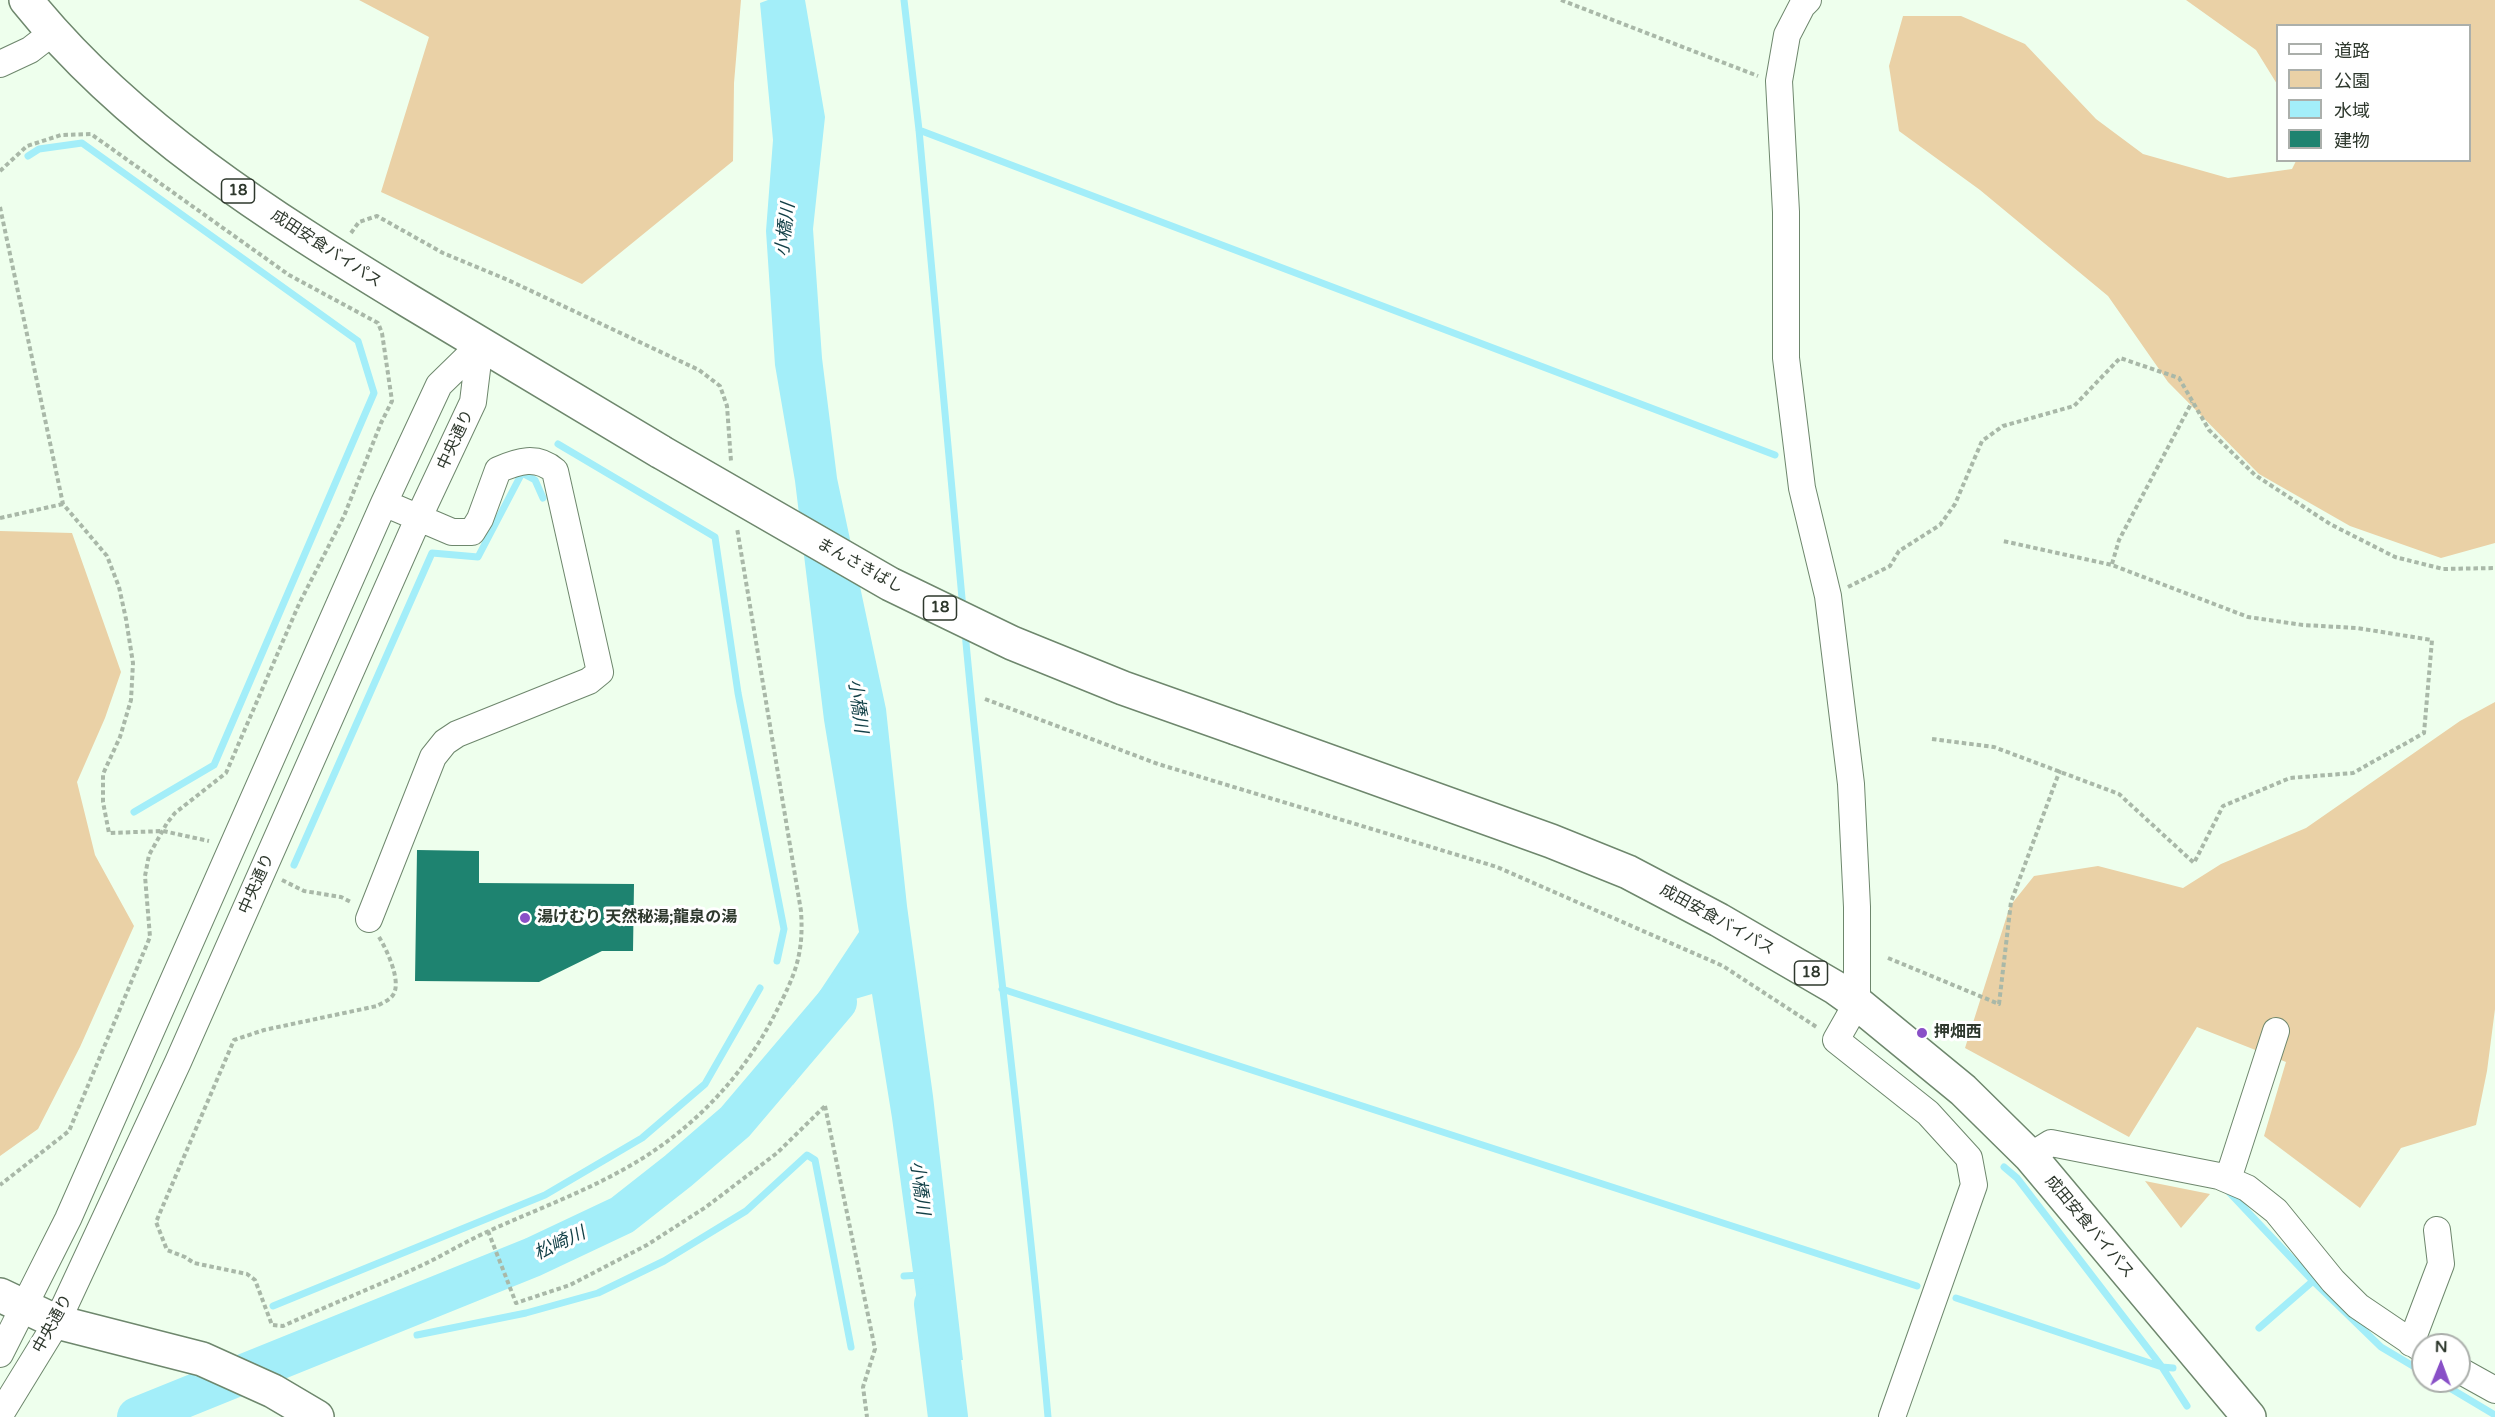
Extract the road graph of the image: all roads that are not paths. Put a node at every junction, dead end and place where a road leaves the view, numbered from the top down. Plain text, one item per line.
1 (26, 0) edge
2 (1808, 0) edge
3 (52, 33) junction
4 (0, 64) edge
5 (480, 345) junction
6 (661, 452) joint
7 (384, 503) junction
8 (418, 519) junction
9 (1236, 728) joint
10 (369, 920) road end
11 (1857, 1003) junction
12 (2277, 1031) dead end
13 (2030, 1156) junction
14 (2228, 1179) junction
15 (2437, 1230) dead end
16 (8, 1303) edge
17 (57, 1322) junction
18 (2421, 1333) edge
19 (2411, 1343) edge
20 (0, 1354) edge
21 (2471, 1377) edge
22 (2495, 1390) edge
23 (5, 1406) edge
24 (317, 1417) edge
25 (1892, 1417) edge
26 (2249, 1417) edge

1 - 3 main road, 成田安食バイパス / 18
2 - 11 street
3 - 4 street
3 - 5 main road, 成田安食バイパス / 18
5 - 6 main road, 成田安食バイパス / 18
5 - 7 street, 中央通り
5 - 8 street, 中央通り
6 - 9 main road, まんさきばし / 18, bridge
7 - 8 street
7 - 16 street, 中央通り
8 - 10 street
8 - 17 street, 中央通り
9 - 11 main road, 成田安食バイパス / 18
11 - 13 main road, 成田安食バイパス / 18
11 - 25 street
12 - 14 street
13 - 14 street
13 - 26 main road, 成田安食バイパス / 18
14 - 19 street
15 - 18 street
16 - 17 main road
16 - 20 street, 中央通り
17 - 23 street, 中央通り
17 - 24 main road
21 - 22 street

